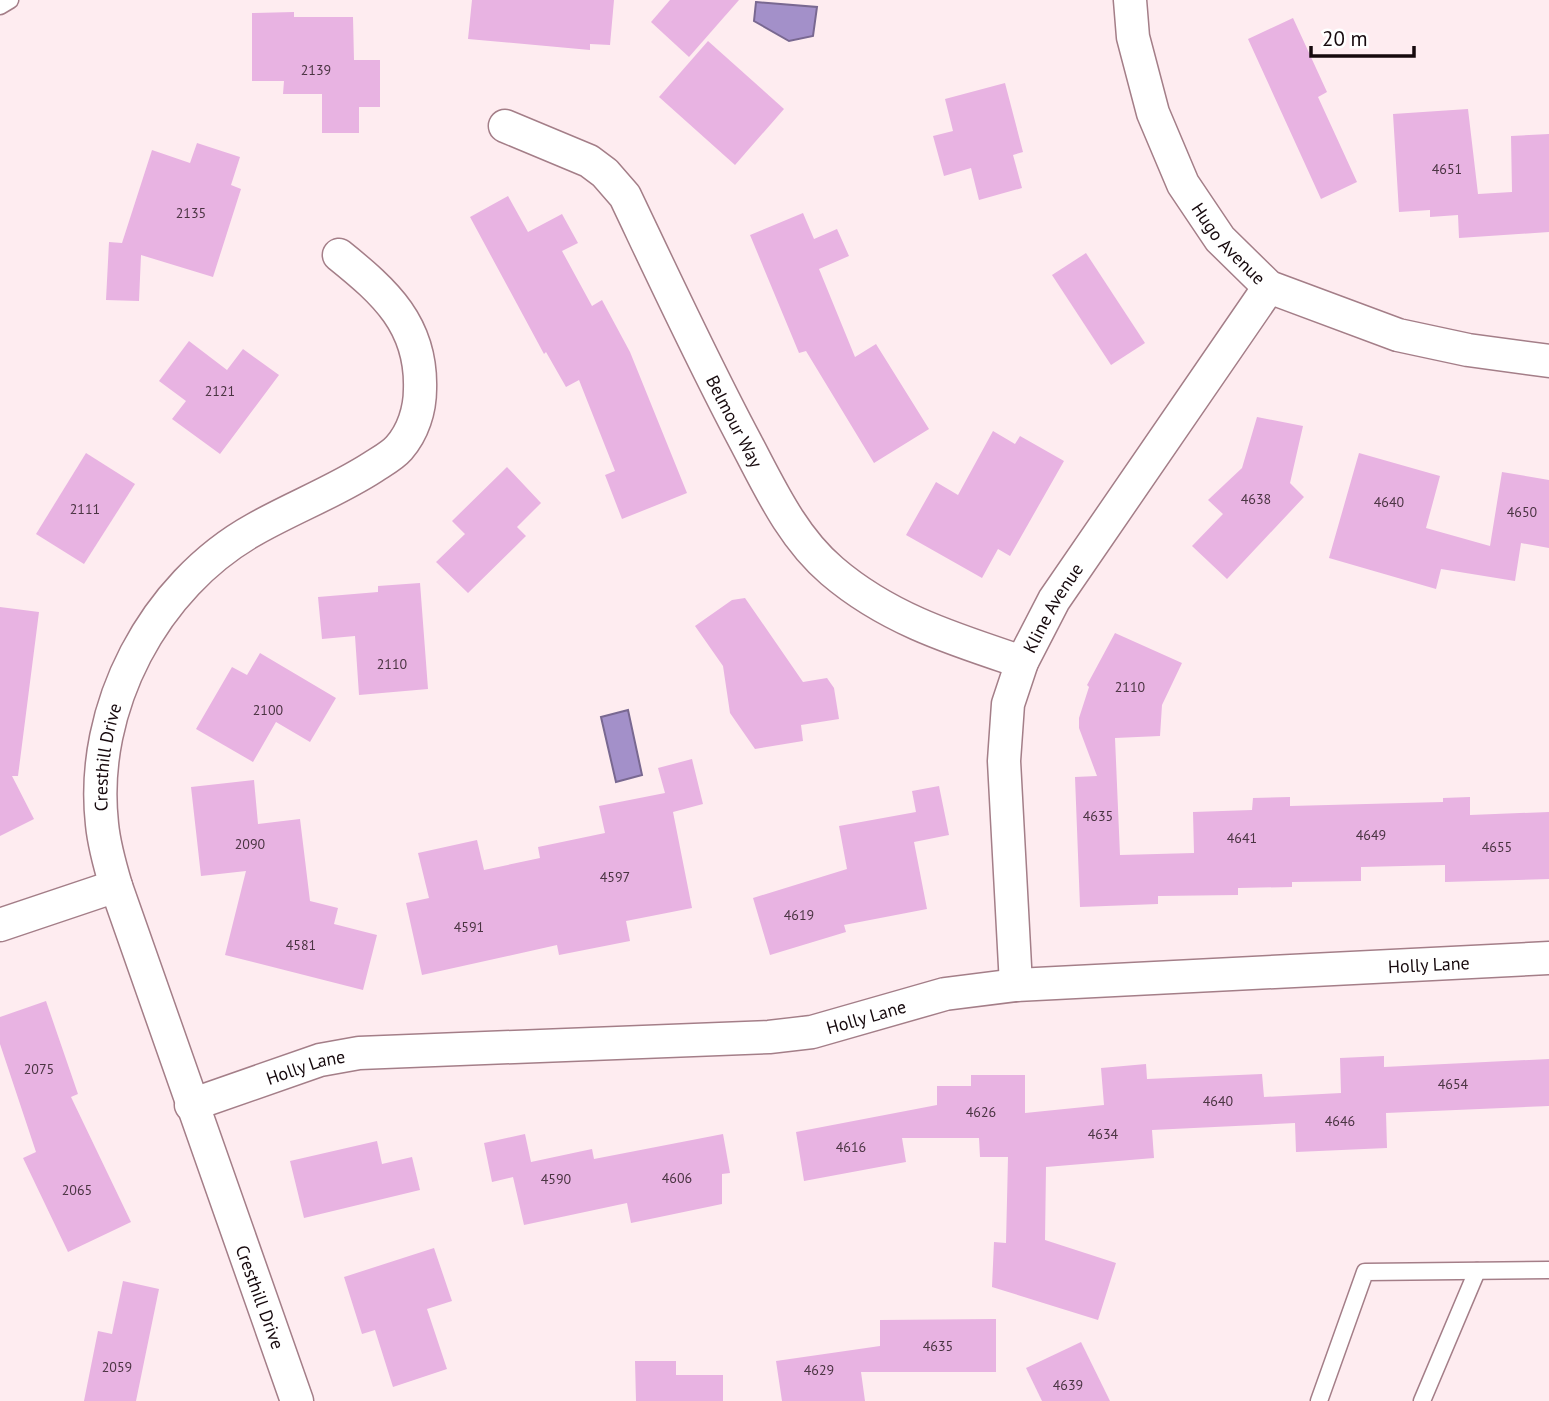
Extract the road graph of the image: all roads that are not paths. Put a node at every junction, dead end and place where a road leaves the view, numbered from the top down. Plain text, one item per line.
1 (10, 0) edge
2 (1130, 0) edge
3 (0, 6) edge
4 (505, 126) dead end
5 (339, 255) dead end
6 (1269, 286) junction
7 (1549, 361) edge
8 (1022, 662) junction
9 (116, 886) junction
10 (0, 925) edge
11 (1549, 958) edge
12 (1016, 985) junction
13 (191, 1105) junction
14 (1549, 1270) edge
15 (1477, 1271) junction
16 (298, 1401) edge
17 (1319, 1401) edge
18 (1422, 1401) edge

1 - 3 lane
2 - 6 street, Hugo Avenue
4 - 8 street, Belmour Way
5 - 9 street, Cresthill Drive
6 - 7 street, Hugo Avenue
6 - 8 street, Kline Avenue
8 - 12 street, Kline Avenue
9 - 10 street
9 - 13 street, Cresthill Drive
11 - 12 street, Holly Lane
12 - 13 street, Holly Lane
13 - 16 street, Cresthill Drive
14 - 15 lane
15 - 17 lane
15 - 18 lane

